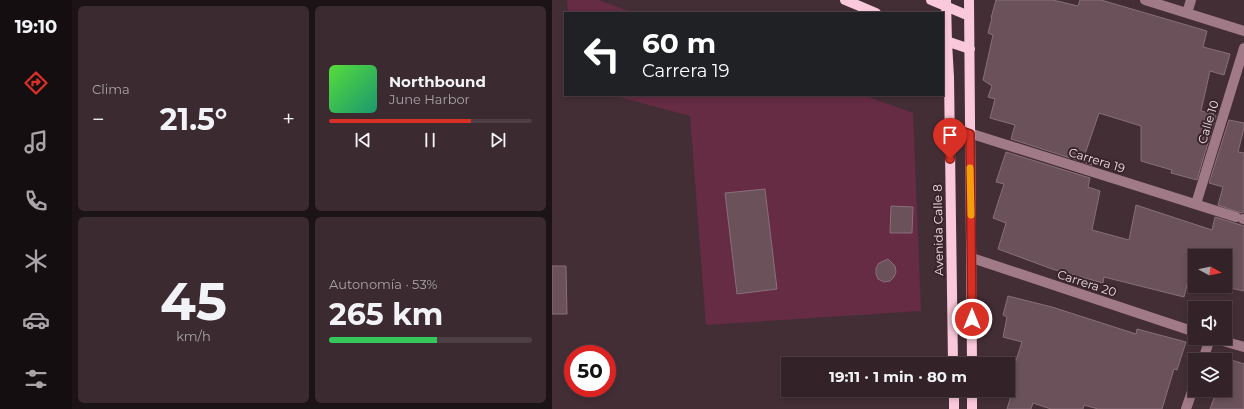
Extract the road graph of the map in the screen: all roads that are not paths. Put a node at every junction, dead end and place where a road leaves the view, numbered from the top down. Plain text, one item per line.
1 (845, 0) edge
2 (931, 0) edge
3 (969, 0) edge
4 (1145, 0) edge
5 (1191, 0) edge
6 (947, 4) edge
7 (874, 12) edge
8 (1187, 12) junction
9 (970, 16) junction
10 (1244, 31) edge
11 (945, 41) edge
12 (1244, 48) edge
13 (970, 49) junction
14 (950, 127) junction
15 (970, 134) junction
16 (1196, 204) junction
17 (1241, 218) edge
18 (972, 258) junction
19 (1188, 330) edge
20 (1232, 344) edge
21 (1244, 347) edge
22 (953, 357) edge
23 (972, 357) edge
24 (954, 397) edge
25 (972, 397) edge
26 (1190, 397) edge
27 (954, 409) edge
28 (972, 409) edge
29 (1186, 409) edge

1 - 7 main road
2 - 6 main road
3 - 9 main road
4 - 8 street
5 - 8 street
6 - 9 main road
6 - 11 main road, Avenida Calle 8
8 - 10 street
9 - 13 main road
11 - 13 main road
11 - 14 main road, Avenida Calle 8
12 - 16 street, Calle 10
13 - 15 main road
14 - 15 street, Carrera 19
14 - 22 main road, Avenida Calle 8
15 - 16 street, Carrera 19
15 - 18 main road
16 - 17 street, Carrera 19
18 - 19 street, Carrera 20
18 - 23 main road
20 - 21 street
24 - 27 main road
25 - 28 main road
26 - 29 street

